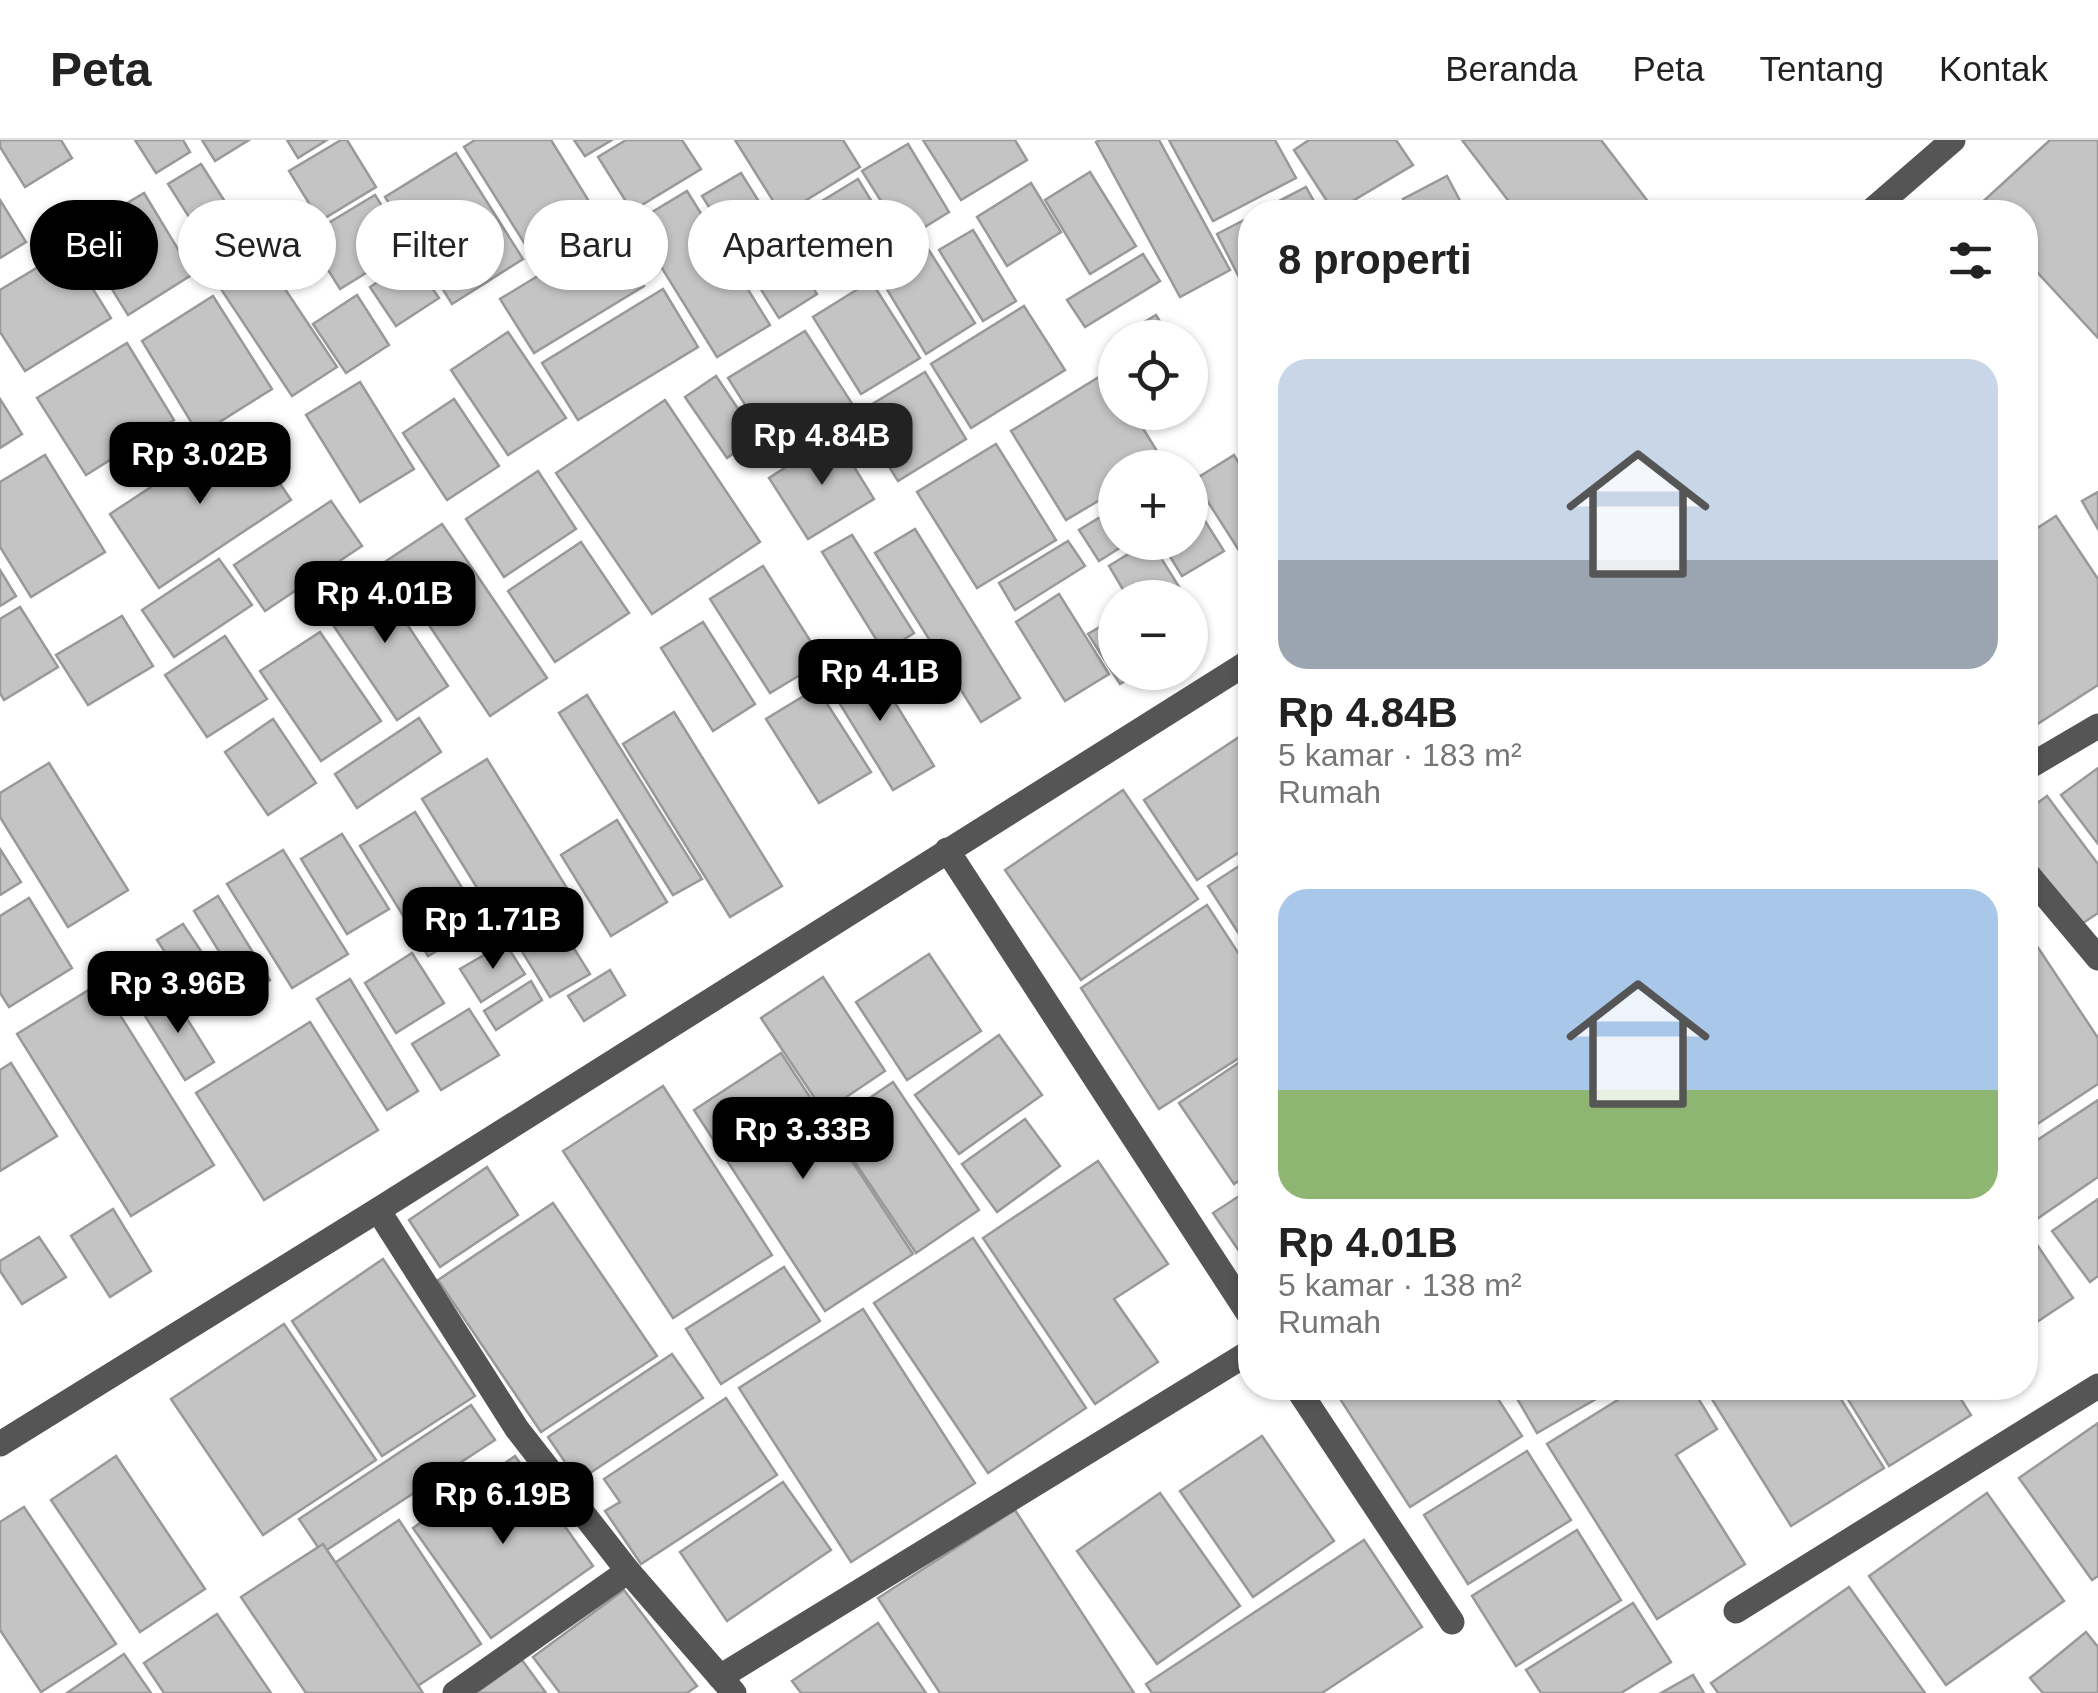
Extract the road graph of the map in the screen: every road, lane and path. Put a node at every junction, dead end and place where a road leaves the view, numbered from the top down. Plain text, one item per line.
1 (1953, 140) edge
2 (1884, 200) edge
3 (1238, 668) edge
4 (2098, 726) edge
5 (2038, 761) edge
6 (946, 850) junction
7 (2038, 887) edge
8 (2098, 958) edge
9 (378, 1210) junction
10 (1238, 1298) edge
11 (1238, 1360) edge
12 (2098, 1386) edge
13 (1305, 1400) edge
14 (0, 1444) edge
15 (628, 1571) junction
16 (1736, 1611) dead end
17 (1452, 1622) dead end
18 (727, 1685) edge
19 (455, 1693) edge

1 - 2 street
3 - 6 street
4 - 5 street
6 - 9 street
6 - 10 street
7 - 8 street
9 - 14 street
9 - 15 street
11 - 18 street
12 - 16 street
13 - 17 street
15 - 18 street
15 - 19 street

